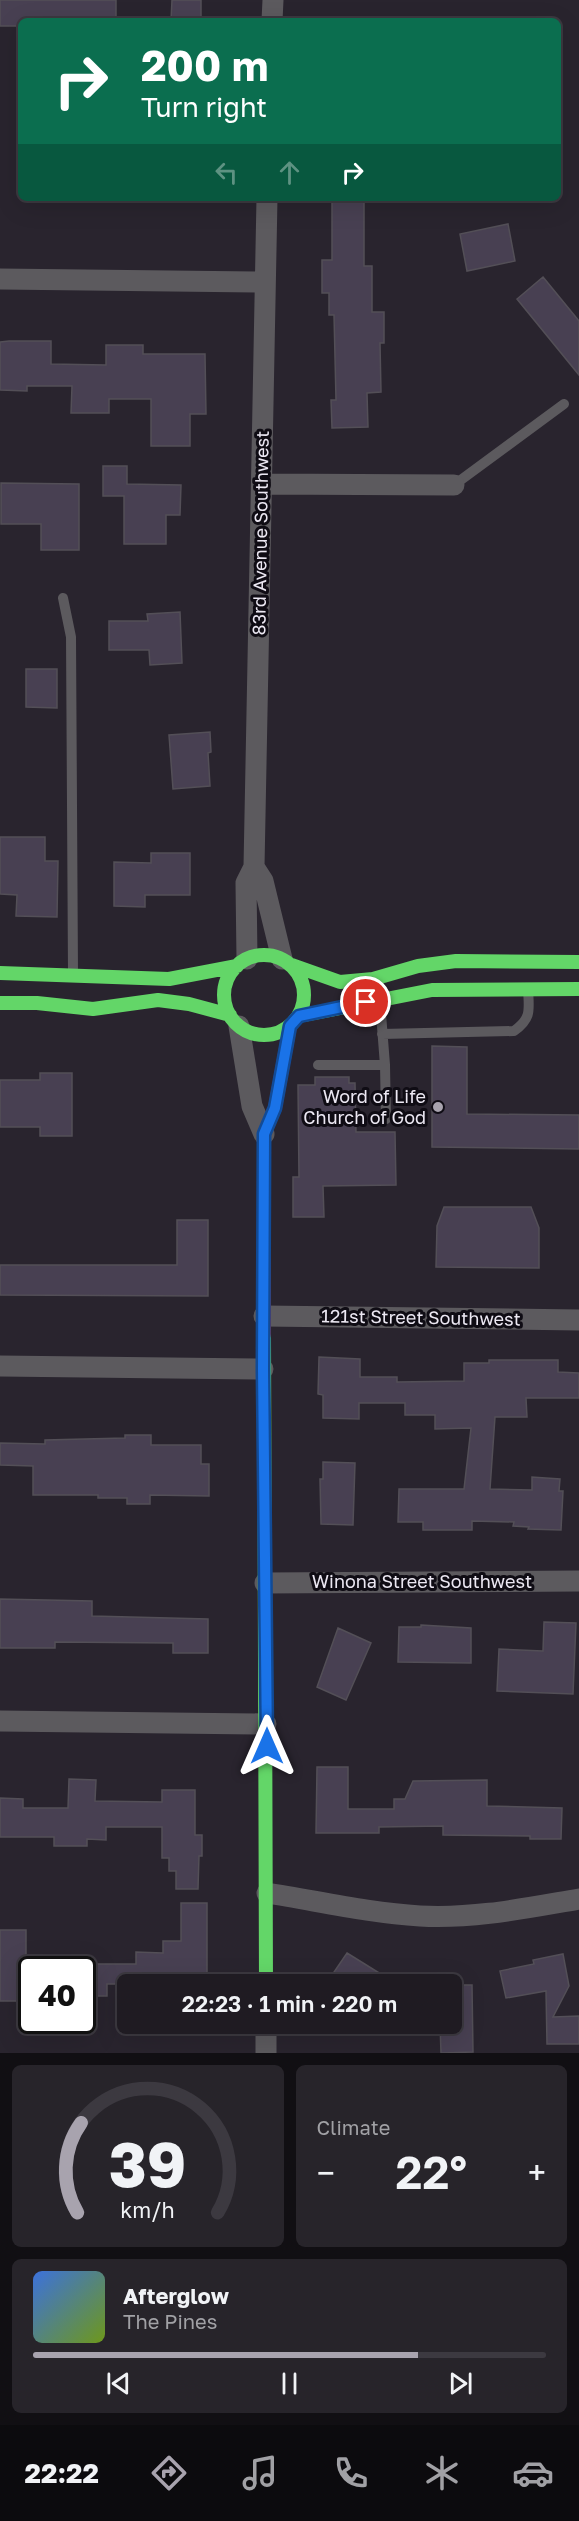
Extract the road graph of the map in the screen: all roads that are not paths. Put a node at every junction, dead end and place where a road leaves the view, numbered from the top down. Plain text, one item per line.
1 (273, 0) edge
2 (272, 18) edge
3 (267, 201) edge
4 (0, 279) edge
5 (264, 282) junction
6 (564, 404) dead end
7 (262, 484) junction
8 (454, 485) joint
9 (63, 598) dead end
10 (254, 867) junction
11 (242, 962) junction
12 (287, 962) junction
13 (579, 962) edge
14 (0, 974) edge
15 (73, 974) junction
16 (528, 989) junction
17 (579, 989) edge
18 (380, 1000) junction
19 (0, 1003) edge
20 (234, 1021) junction
21 (294, 1021) junction
22 (382, 1034) junction
23 (318, 1065) dead end
24 (385, 1065) junction
25 (386, 1119) dead end
26 (264, 1134) junction
27 (264, 1316) junction
28 (579, 1320) edge
29 (0, 1366) edge
30 (263, 1369) junction
31 (579, 1581) edge
32 (265, 1583) junction
33 (0, 1721) edge
34 (266, 1724) junction
35 (267, 1893) junction
36 (579, 1899) edge
37 (266, 1974) edge
38 (266, 2034) edge
39 (266, 2053) edge

1 - 2 street
3 - 5 street, 83rd Avenue Southwest
4 - 5 street
5 - 7 street, 83rd Avenue Southwest
6 - 8 lane
7 - 8 street
7 - 10 street, 83rd Avenue Southwest
9 - 15 lane
10 - 11 street, 83rd Avenue Southwest
10 - 12 street, 83rd Avenue Southwest
11 - 12 main road
11 - 15 main road
11 - 20 main road
12 - 13 main road
12 - 21 main road
14 - 15 main road
16 - 17 main road
16 - 18 main road
16 - 22 lane
18 - 21 main road
18 - 22 lane
19 - 20 main road
20 - 21 main road
20 - 26 street
21 - 26 main road
22 - 24 lane
23 - 24 lane
24 - 25 lane
26 - 27 main road
27 - 28 street, 121st Street Southwest
27 - 30 main road
29 - 30 street
30 - 32 main road
31 - 32 street, Winona Street Southwest
32 - 34 main road
33 - 34 street
34 - 35 main road
35 - 36 street
35 - 37 main road
38 - 39 street

